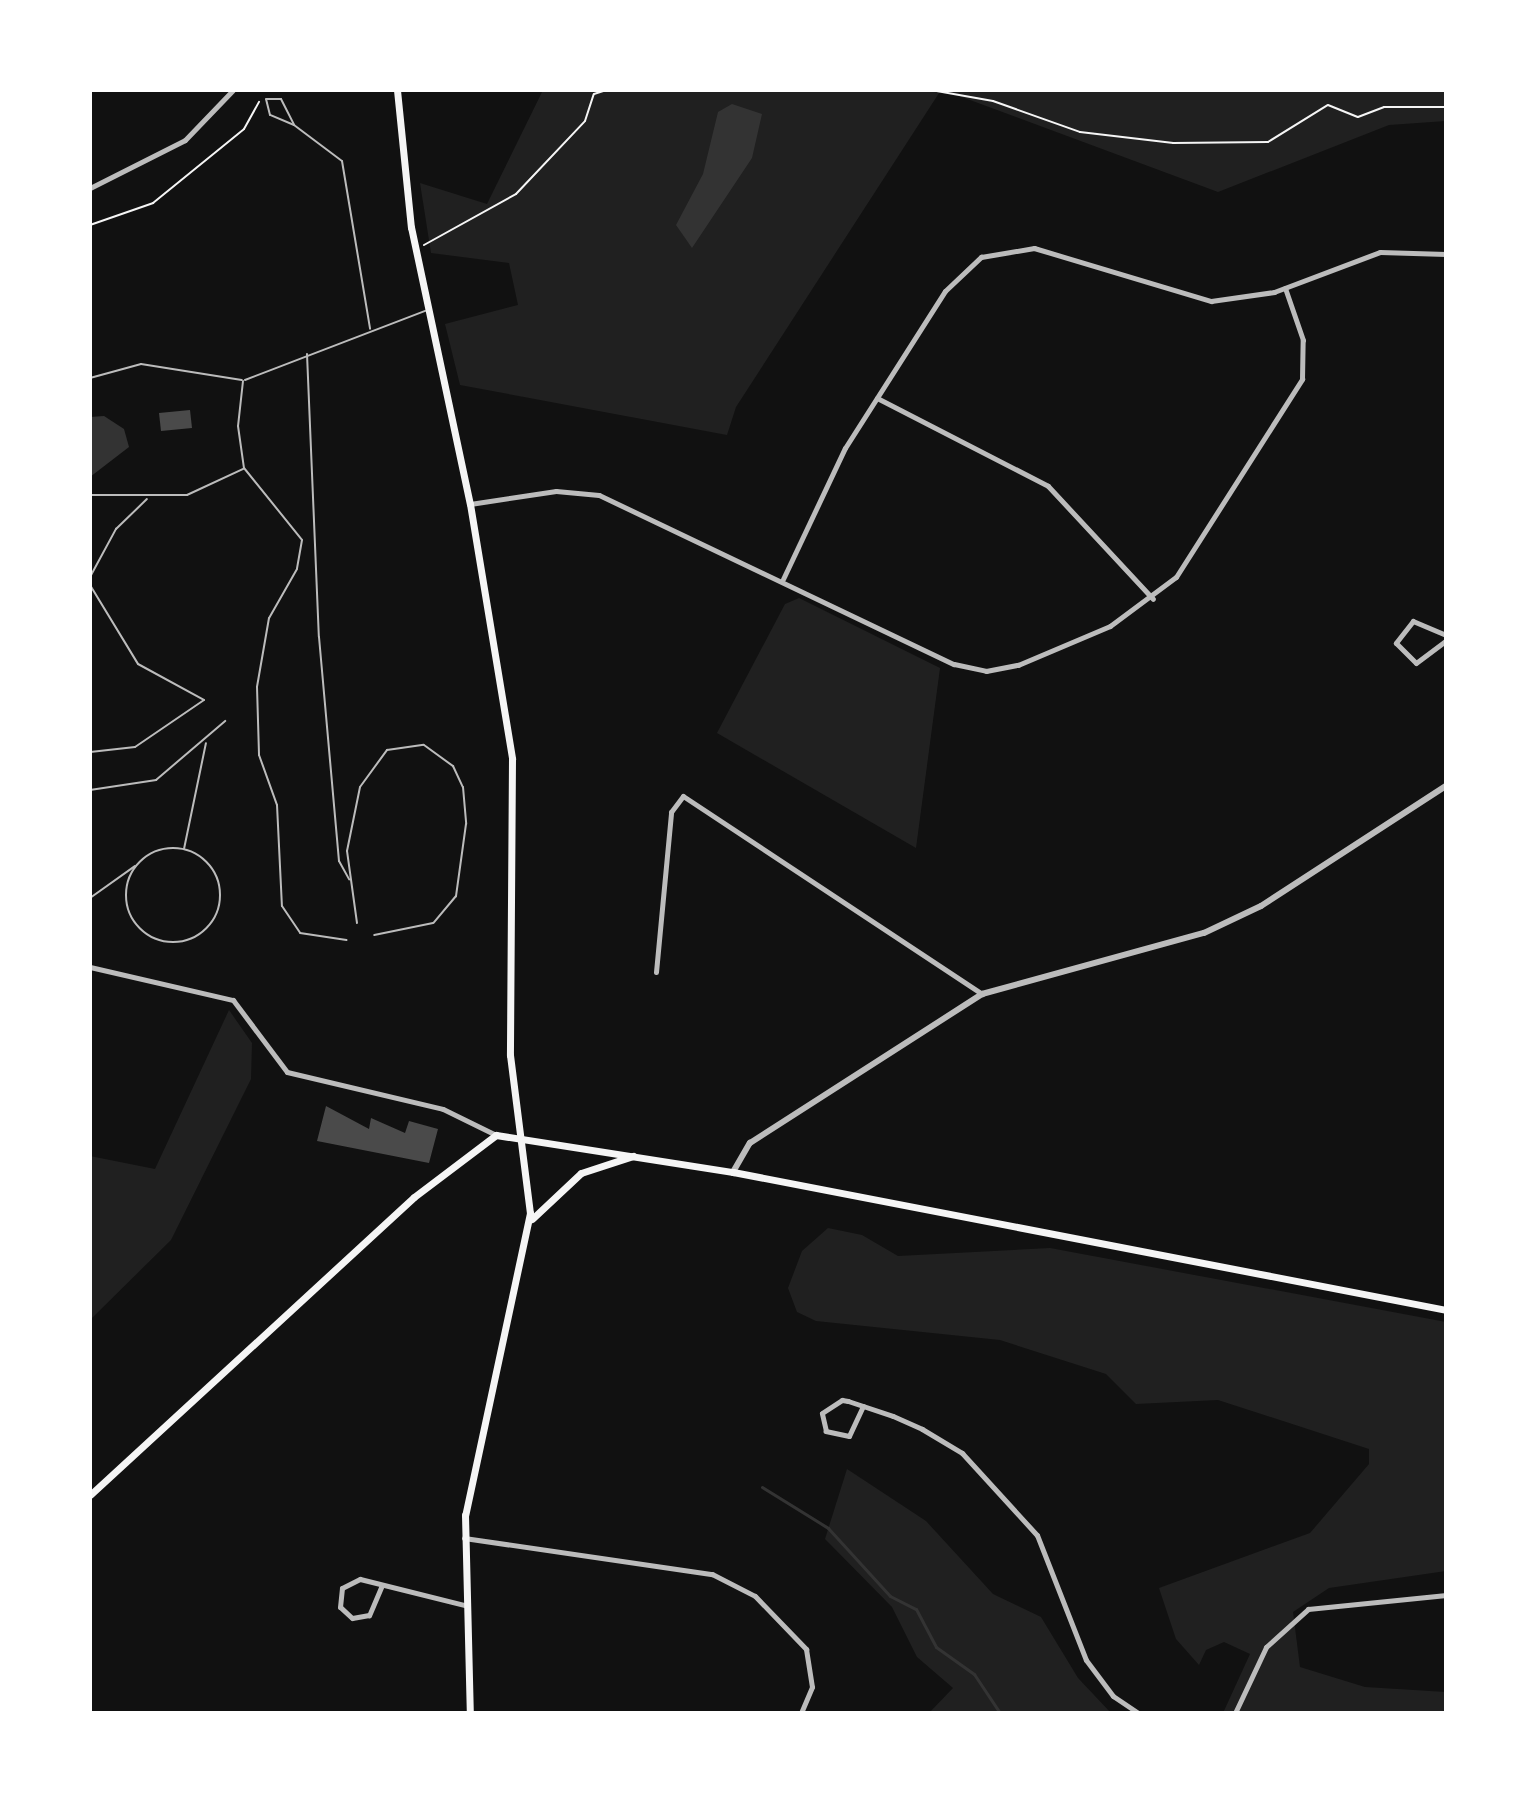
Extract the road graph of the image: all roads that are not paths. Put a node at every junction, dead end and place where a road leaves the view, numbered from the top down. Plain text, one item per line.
1 (233, 90) edge
2 (397, 90) edge
3 (294, 125) junction
4 (90, 188) edge
5 (1446, 254) edge
6 (1285, 288) junction
7 (429, 309) junction
8 (370, 329) junction
9 (307, 354) junction
10 (90, 378) edge
11 (243, 381) junction
12 (877, 398) junction
13 (244, 468) junction
14 (90, 495) edge
15 (149, 498) junction
16 (470, 504) junction
17 (90, 577) edge
18 (783, 579) junction
19 (90, 585) edge
20 (1153, 599) junction
21 (1446, 638) edge
22 (225, 721) dead end
23 (206, 741) junction
24 (90, 752) edge
25 (1446, 786) edge
26 (90, 790) edge
27 (184, 849) junction
28 (136, 866) junction
29 (349, 879) junction
30 (90, 898) edge
31 (357, 923) dead end
32 (374, 935) dead end
33 (346, 940) dead end
34 (90, 967) edge
35 (656, 972) dead end
36 (982, 994) junction
37 (496, 1135) junction
38 (520, 1137) junction
39 (637, 1156) junction
40 (733, 1172) junction
41 (528, 1233) junction
42 (1446, 1310) edge
43 (863, 1406) junction
44 (90, 1495) edge
45 (463, 1538) junction
46 (382, 1585) junction
47 (1446, 1595) edge
48 (468, 1606) junction
49 (470, 1713) edge
50 (801, 1713) edge
51 (1138, 1713) edge
52 (1235, 1713) edge

1 - 4 street
2 - 7 main road
3 - 3 lane
3 - 8 lane
5 - 6 street
6 - 12 street
6 - 20 street
7 - 8 lane
7 - 16 main road
8 - 9 lane
9 - 11 lane
9 - 29 lane
10 - 11 lane
11 - 13 lane
12 - 18 street
12 - 20 street
13 - 15 lane
13 - 33 lane
14 - 15 lane
15 - 17 lane
16 - 18 street
16 - 38 main road
18 - 20 street
19 - 24 lane
21 - 21 street
22 - 23 lane
23 - 26 lane
23 - 27 lane
25 - 36 street
27 - 28 lane
27 - 28 lane
28 - 30 lane
29 - 31 lane
29 - 32 lane
34 - 37 street
35 - 36 street
36 - 40 street
37 - 38 main road
37 - 44 main road
38 - 39 main road
38 - 41 main road
39 - 40 main road
39 - 41 main road
40 - 42 main road
41 - 45 main road
43 - 43 street
43 - 51 street
45 - 48 main road
45 - 50 street
46 - 46 street
46 - 48 street
47 - 52 street
48 - 49 main road

